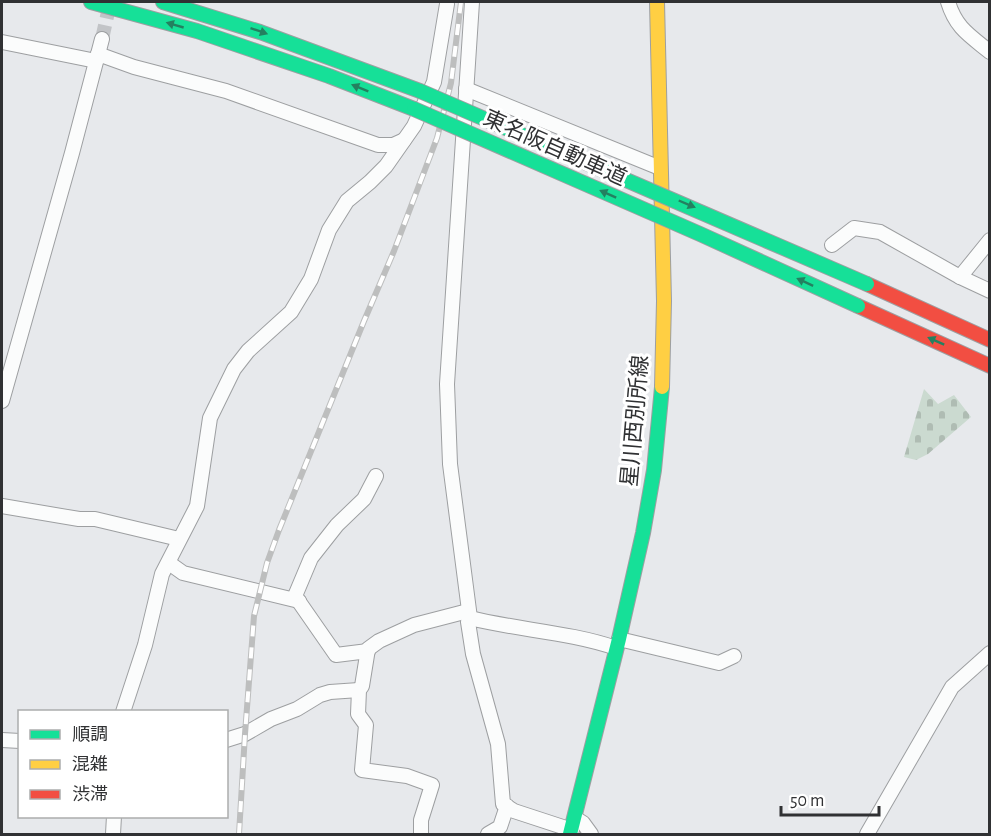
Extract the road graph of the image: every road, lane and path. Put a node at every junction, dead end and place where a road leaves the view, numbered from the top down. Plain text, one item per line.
1 (91, 2) edge
2 (163, 2) edge
3 (469, 2) edge
4 (657, 2) edge
5 (948, 2) edge
6 (444, 3) edge
7 (102, 39) tunnel mouth
8 (2, 42) edge
9 (990, 52) edge
10 (97, 58) junction
11 (466, 89) junction
12 (404, 140) junction
13 (660, 168) junction
14 (990, 240) edge
15 (832, 245) dead end
16 (960, 277) junction
17 (990, 291) edge
18 (990, 340) edge
19 (990, 366) edge
20 (2, 401) edge
21 (376, 476) dead end
22 (2, 506) edge
23 (179, 539) junction
24 (169, 563) junction
25 (299, 601) junction
26 (469, 614) junction
27 (618, 644) junction
28 (368, 651) junction
29 (990, 653) edge
30 (734, 656) dead end
31 (359, 690) junction
32 (123, 710) edge
33 (228, 739) edge
34 (2, 740) edge
35 (18, 741) edge
36 (507, 806) junction
37 (114, 818) edge
38 (572, 827) edge
39 (113, 834) edge
40 (421, 834) edge
41 (488, 834) edge
42 (591, 834) edge
43 (867, 834) edge

19 -> 1 main road, 東名阪自動車道, bridge
2 -> 18 main road, 東名阪自動車道, bridge
3 - 6 street
3 - 11 street
4 - 13 main road, 星川西別所線
5 - 9 street
6 - 12 street
7 - 10 street
8 - 10 street
10 - 12 street
10 - 20 street
11 - 13 street
11 - 26 street
12 - 23 street
13 - 27 main road, 星川西別所線
14 - 16 street
15 - 16 street
16 - 17 street
21 - 25 street
22 - 23 street
23 - 24 street
24 - 25 street
24 - 32 street
25 - 28 street
26 - 27 street
26 - 28 street
26 - 36 street
27 - 30 street
27 - 38 main road, 星川西別所線
28 - 31 street
29 - 43 street
31 - 33 street
31 - 40 street
34 - 35 street
36 - 38 street
36 - 41 street
37 - 39 street
38 - 42 street

